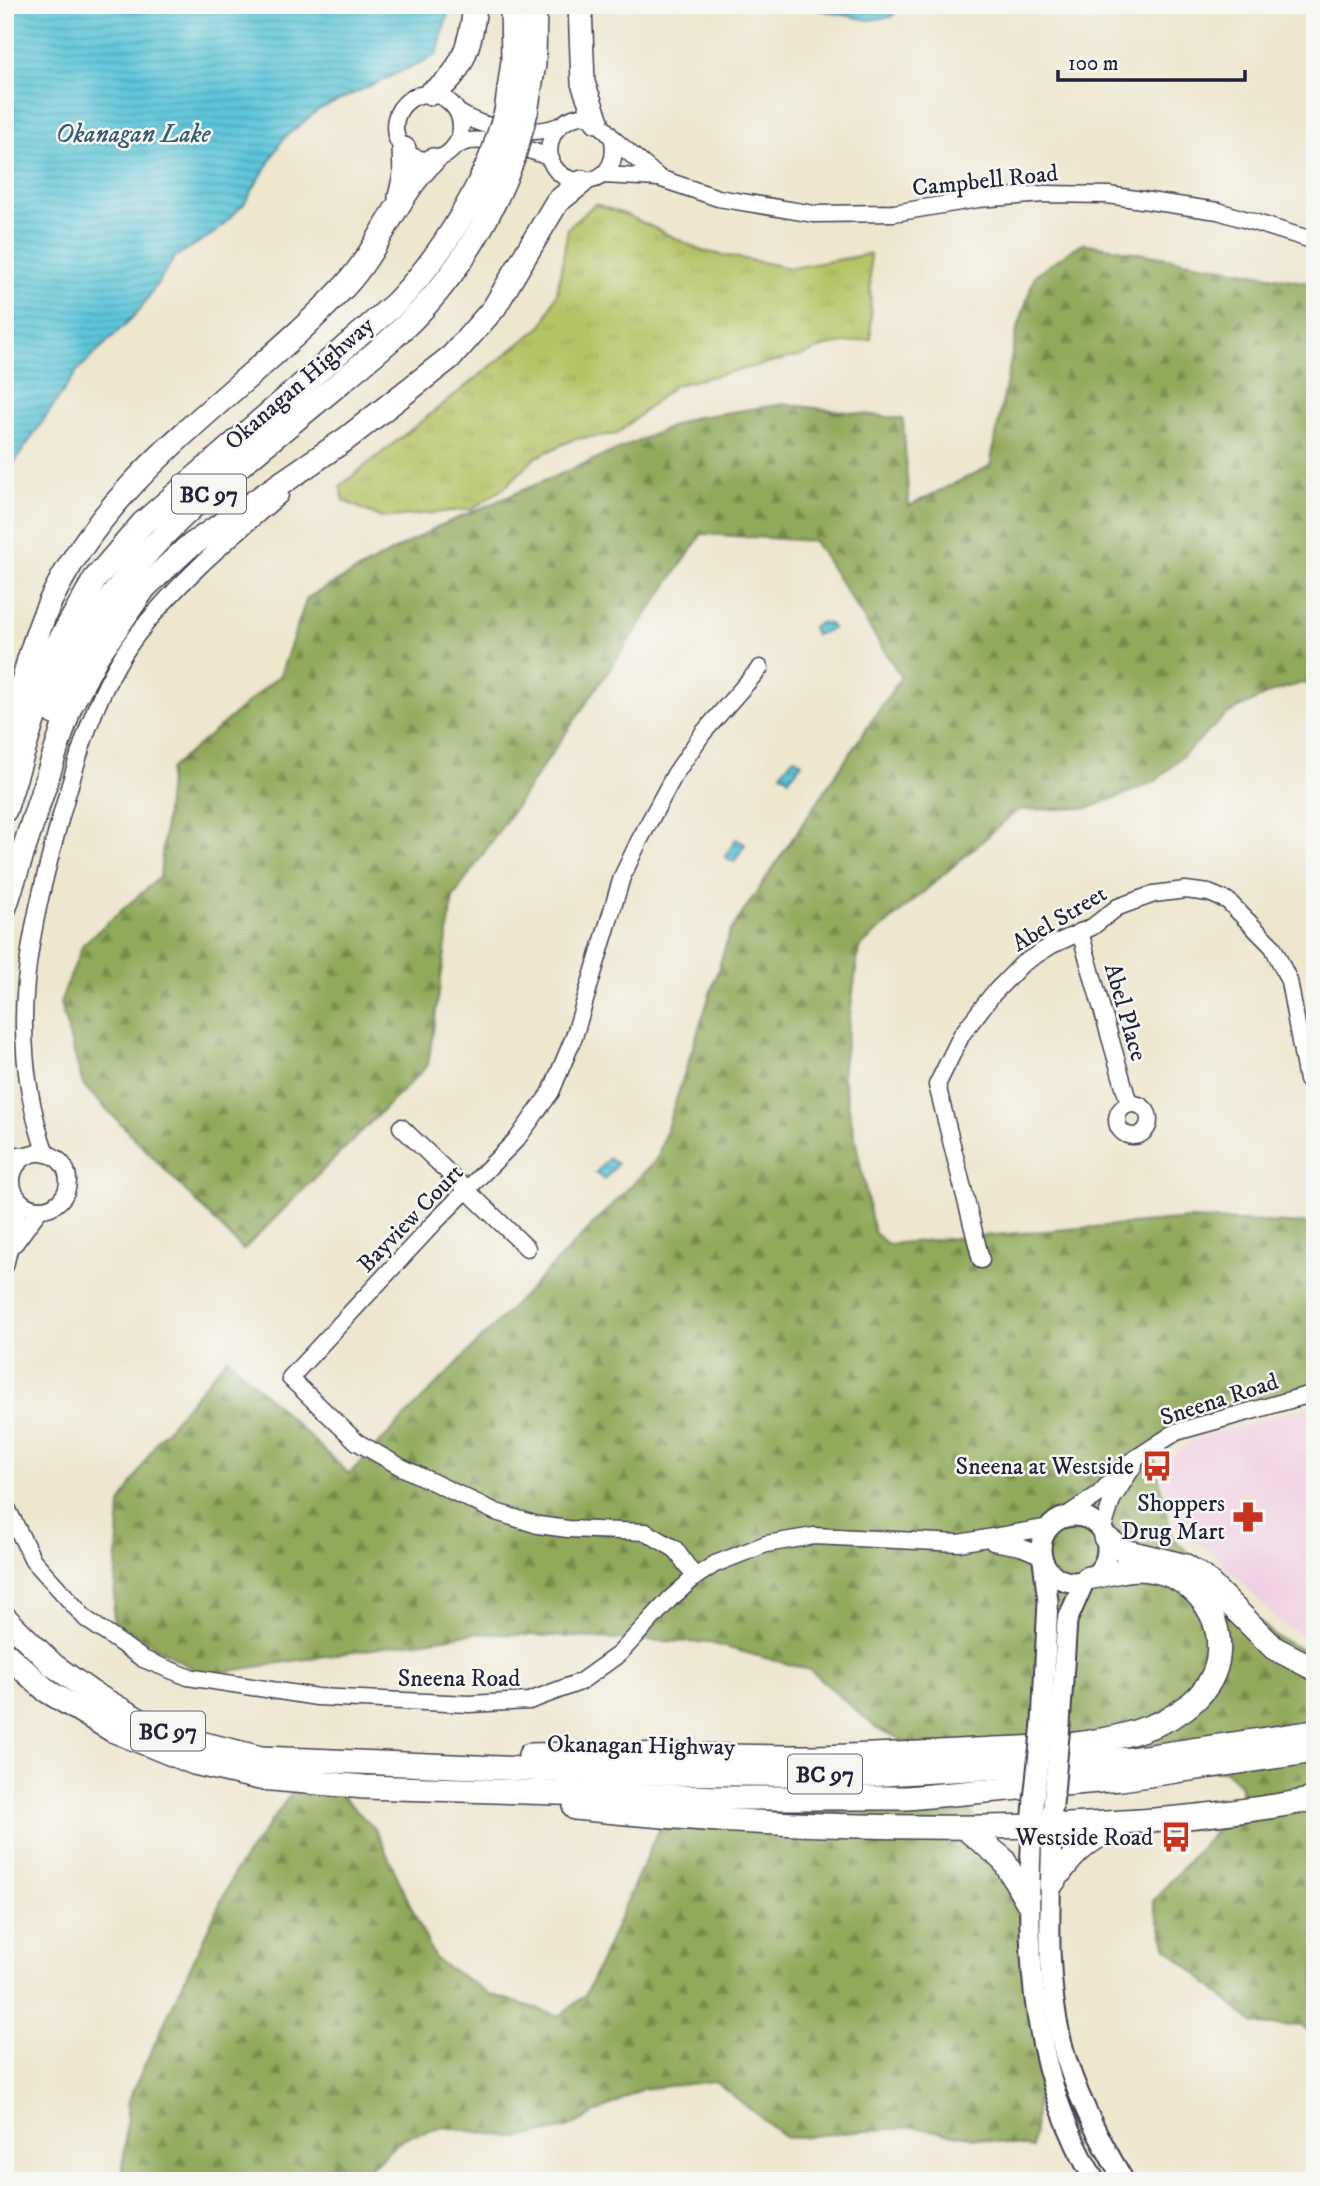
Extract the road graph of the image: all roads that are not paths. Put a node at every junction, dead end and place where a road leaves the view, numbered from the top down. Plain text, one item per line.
1 (475, 5) edge
2 (512, 5) edge
3 (535, 5) edge
4 (580, 5) edge
5 (431, 93) junction
6 (458, 111) junction
7 (516, 112) junction
8 (597, 121) junction
9 (559, 126) junction
10 (614, 140) junction
11 (454, 147) junction
12 (404, 149) junction
13 (503, 154) junction
14 (551, 159) junction
15 (433, 160) junction
16 (659, 178) junction
17 (592, 179) junction
18 (399, 204) junction
19 (1315, 241) edge
20 (346, 439) junction
21 (760, 668) dead end
22 (5, 754) edge
23 (5, 810) edge
24 (5, 895) edge
25 (5, 907) edge
26 (1080, 932) junction
27 (1315, 1089) edge
28 (1129, 1104) dead end
29 (401, 1127) dead end
30 (5, 1154) edge
31 (46, 1154) junction
32 (27, 1156) junction
33 (11, 1182) edge
34 (468, 1191) junction
35 (40, 1209) junction
36 (527, 1248) dead end
37 (981, 1260) dead end
38 (6, 1261) edge
39 (1315, 1393) edge
40 (1141, 1454) junction
41 (5, 1504) edge
42 (1057, 1522) junction
43 (1103, 1535) junction
44 (980, 1541) junction
45 (1042, 1557) junction
46 (695, 1577) junction
47 (1087, 1579) junction
48 (5, 1618) edge
49 (5, 1653) edge
50 (1315, 1669) edge
51 (1051, 1723) junction
52 (1315, 1732) edge
53 (1315, 1751) edge
54 (365, 1761) junction
55 (365, 1787) junction
56 (1315, 1800) edge
57 (1043, 1814) junction
58 (1136, 1823) junction
59 (966, 1829) junction
60 (1051, 1885) junction
61 (1027, 1901) junction
62 (1095, 2181) edge
63 (1124, 2181) edge

1 - 5 highway
2 - 7 highway, Okanagan Highway / BC 97
3 - 7 highway, Okanagan Highway / BC 97
4 - 8 highway
5 - 6 street
5 - 12 street
6 - 9 street
6 - 11 street
7 - 13 highway, Okanagan Highway / BC 97, bridge
8 - 9 street
8 - 10 street
9 - 14 street
10 - 16 street, Campbell Road
10 - 17 street
11 - 14 street
11 - 15 street
12 - 15 street
12 - 18 highway
13 - 23 highway, Okanagan Highway / BC 97
13 - 24 highway, Okanagan Highway / BC 97
14 - 17 street
15 - 18 highway
16 - 17 street, Campbell Road
16 - 19 street, Campbell Road
17 - 20 highway
18 - 22 highway
20 - 25 highway
20 - 31 street
21 - 34 street, Bayview Court
26 - 27 street, Abel Street
26 - 28 street, Abel Place
26 - 37 street, Abel Street
29 - 34 street
30 - 32 street
31 - 32 street
31 - 35 street
32 - 33 street
33 - 35 street
33 - 38 street
34 - 36 street
34 - 46 street, Bayview Court
35 - 38 street
39 - 40 street, Sneena Road
40 - 42 street, Sneena Road
40 - 43 street, Sneena Road
41 - 46 street, Sneena Road
42 - 43 main road
42 - 44 street, Sneena Road
42 - 45 main road
43 - 47 main road
43 - 50 highway
44 - 45 street, Sneena Road
44 - 46 street, Sneena Road
45 - 47 main road
45 - 51 main road
47 - 51 main road
47 - 54 highway
48 - 54 highway, Okanagan Highway / BC 97
49 - 55 highway, Okanagan Highway / BC 97
51 - 57 main road, bridge
52 - 54 highway, Okanagan Highway / BC 97
53 - 55 highway, Okanagan Highway / BC 97
55 - 59 highway
56 - 58 highway
57 - 58 highway
57 - 59 highway
57 - 60 main road
57 - 61 main road
58 - 60 highway
59 - 61 highway
60 - 63 main road
61 - 62 main road

